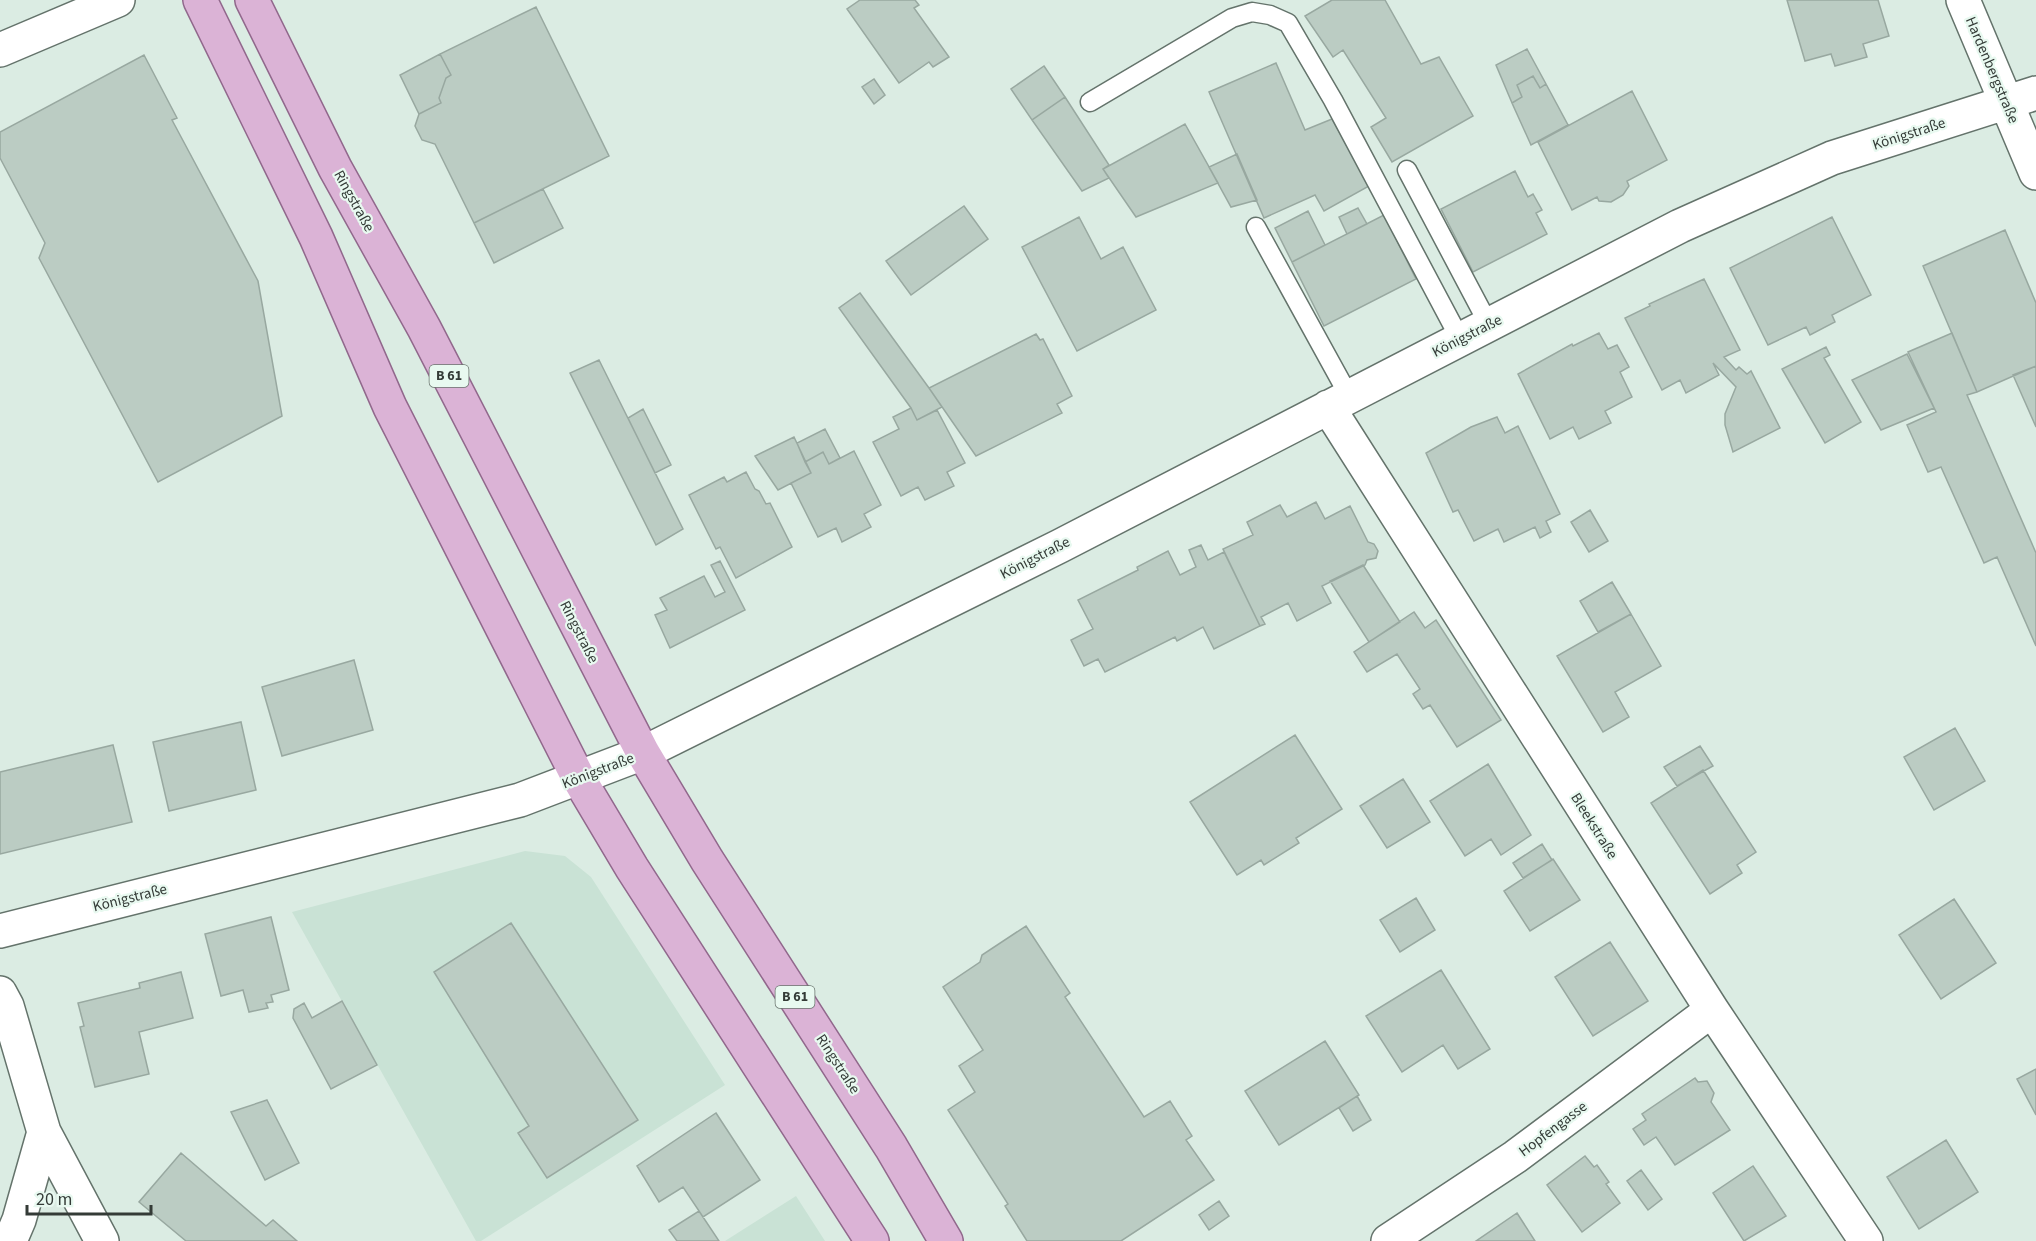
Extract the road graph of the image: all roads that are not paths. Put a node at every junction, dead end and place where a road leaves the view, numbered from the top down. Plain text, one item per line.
1 (118, 0) edge
2 (200, 0) edge
3 (252, 0) edge
4 (1963, 0) edge
5 (0, 50) edge
6 (2021, 98) edge
7 (1090, 102) dead end
8 (1407, 170) dead end
9 (2036, 174) edge
10 (1256, 227) dead end
11 (1474, 332) junction
12 (1339, 402) junction
13 (643, 753) junction
14 (579, 779) junction
15 (0, 931) edge
16 (0, 993) edge
17 (1712, 1010) junction
18 (44, 1132) junction
19 (10, 1241) edge
20 (102, 1241) edge
21 (872, 1241) edge
22 (946, 1241) edge
23 (1388, 1241) edge
24 (1866, 1241) edge

1 - 5 street
2 - 14 main road
3 - 13 main road, Ringstraße / B 61
4 - 6 street, Hardenbergstraße
6 - 9 street, Hardenbergstraße
6 - 11 street, Königstraße
7 - 11 lane
8 - 11 lane
10 - 12 lane
11 - 12 street, Königstraße
12 - 13 street, Königstraße
12 - 17 street, Bleekstraße
13 - 14 street, Königstraße
13 - 22 main road, Ringstraße / B 61
14 - 15 street, Königstraße
14 - 21 main road
16 - 18 street
17 - 23 street, Hopfengasse
17 - 24 street, Bleekstraße
18 - 19 street
18 - 20 street

